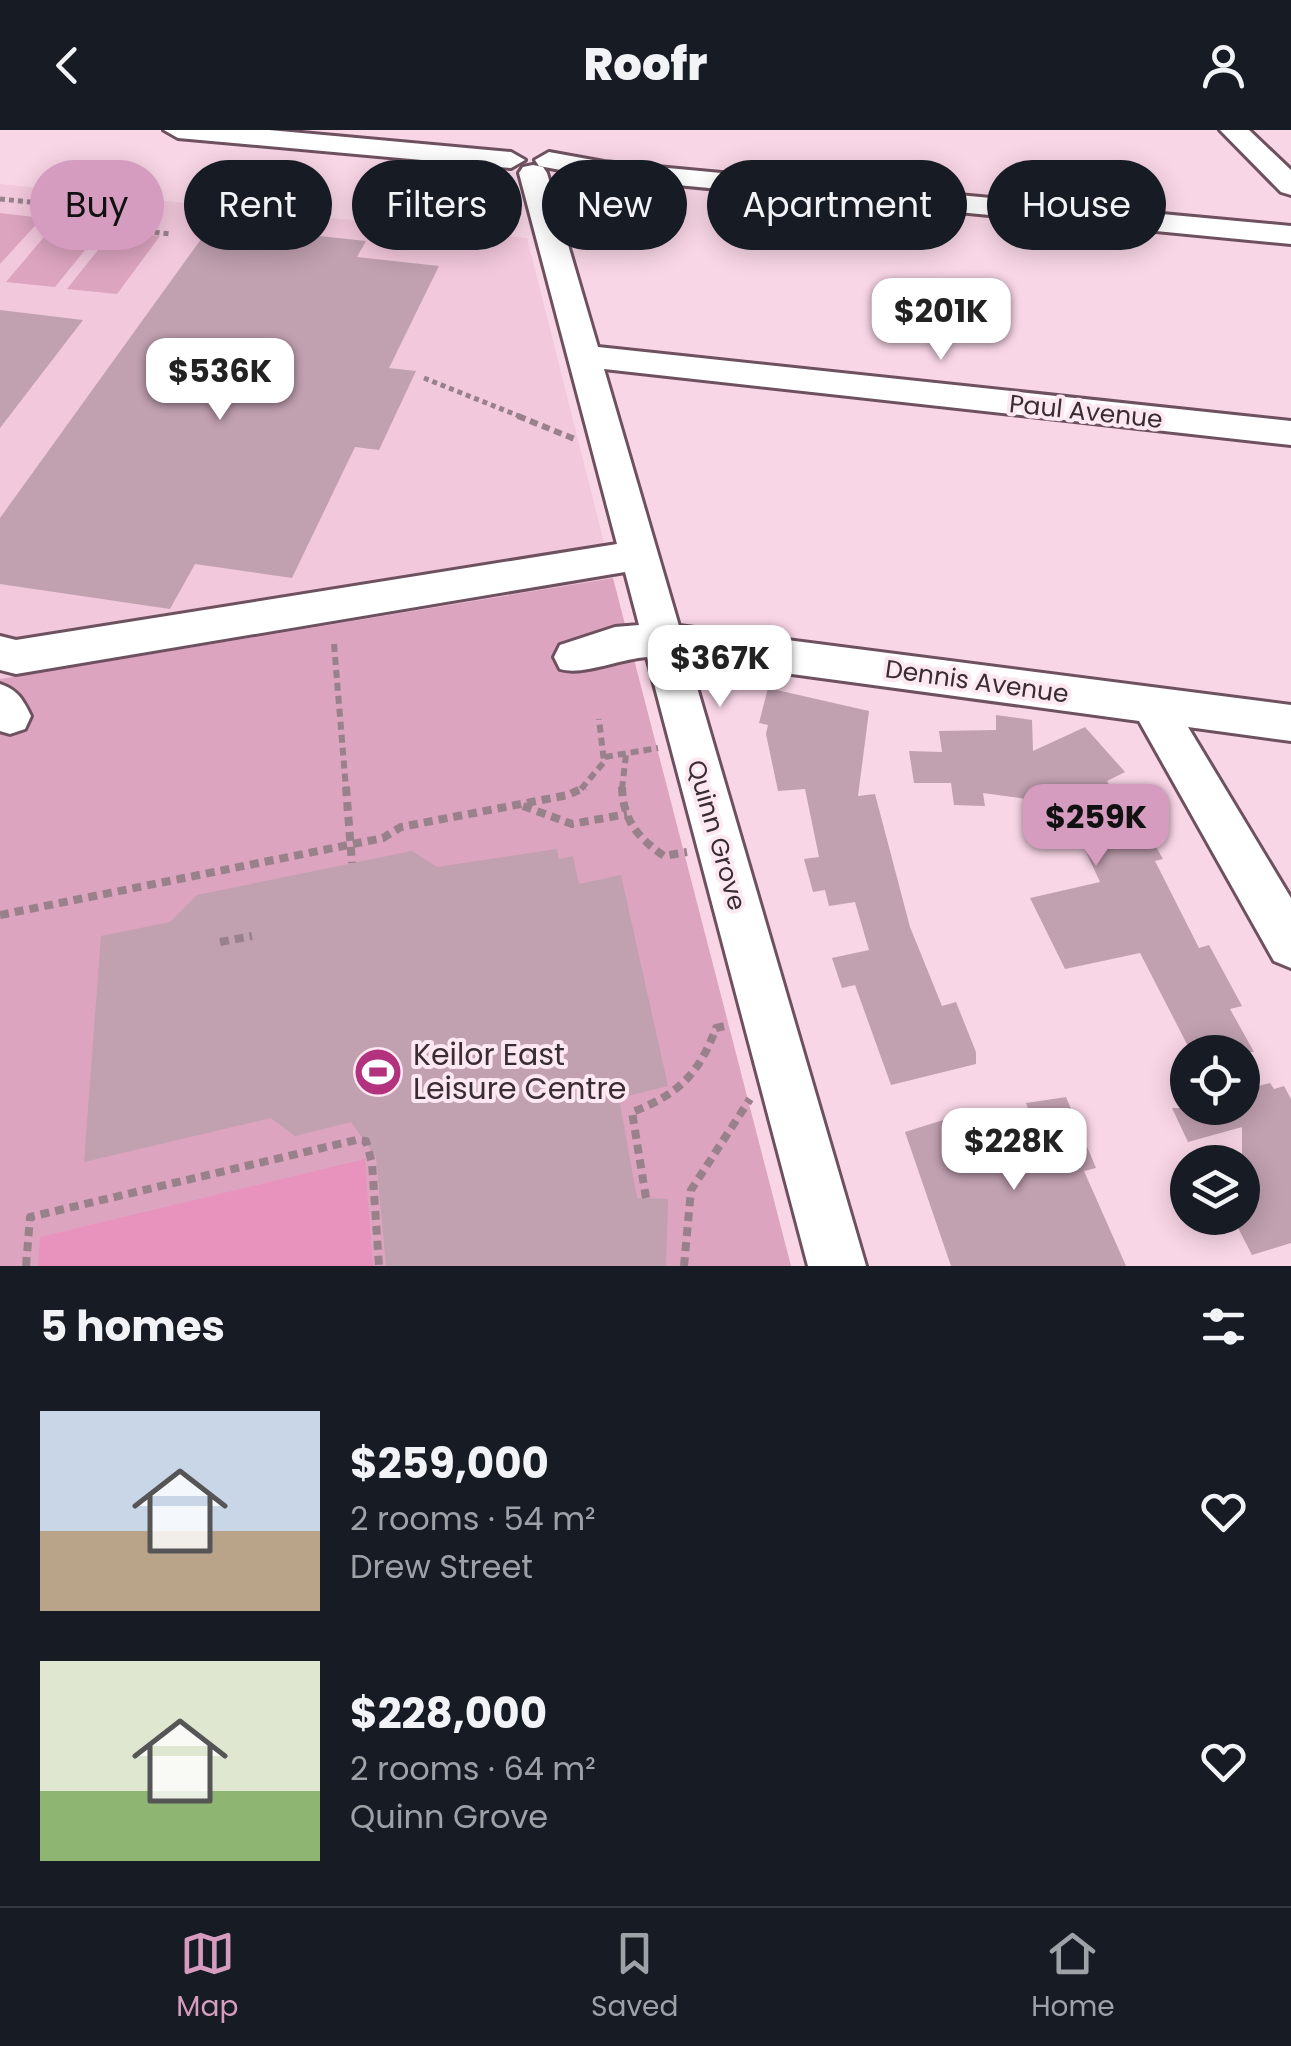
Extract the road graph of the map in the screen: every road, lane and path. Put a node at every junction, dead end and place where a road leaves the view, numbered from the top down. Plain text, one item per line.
1 (178, 130) edge
2 (1234, 130) edge
3 (531, 156) edge
4 (1291, 186) edge
5 (0, 199) edge
6 (171, 234) dead end
7 (1291, 236) edge
8 (583, 356) junction
9 (424, 378) dead end
10 (1291, 433) edge
11 (582, 443) dead end
12 (641, 556) junction
13 (662, 640) junction
14 (334, 644) dead end
15 (0, 653) edge
16 (575, 657) dead end
17 (1152, 704) junction
18 (599, 720) dead end
19 (1291, 723) edge
20 (663, 747) dead end
21 (626, 754) junction
22 (605, 757) junction
23 (519, 805) junction
24 (627, 814) junction
25 (350, 844) junction
26 (690, 852) dead end
27 (352, 863) dead end
28 (0, 914) edge
29 (252, 936) dead end
30 (220, 942) dead end
31 (1291, 944) edge
32 (735, 1023) dead end
33 (753, 1094) dead end
34 (646, 1198) dead end
35 (26, 1266) edge
36 (380, 1266) edge
37 (684, 1266) edge
38 (837, 1266) edge

1 - 3 street
2 - 4 street
3 - 7 street
3 - 8 street, Quinn Grove
5 - 6 path
8 - 10 street, Paul Avenue
8 - 12 street, Quinn Grove
9 - 11 path
12 - 13 street, Quinn Grove
12 - 15 street
13 - 16 street, Dennis Avenue
13 - 17 street, Dennis Avenue
13 - 38 street, Quinn Grove
14 - 25 path
17 - 19 street, Dennis Avenue
17 - 31 street
18 - 22 path
20 - 21 path
21 - 22 path
21 - 24 path
22 - 23 path
23 - 24 path
23 - 25 path
24 - 26 path
25 - 27 path
25 - 28 path
29 - 30 path
32 - 34 path
33 - 37 path
35 - 36 path

